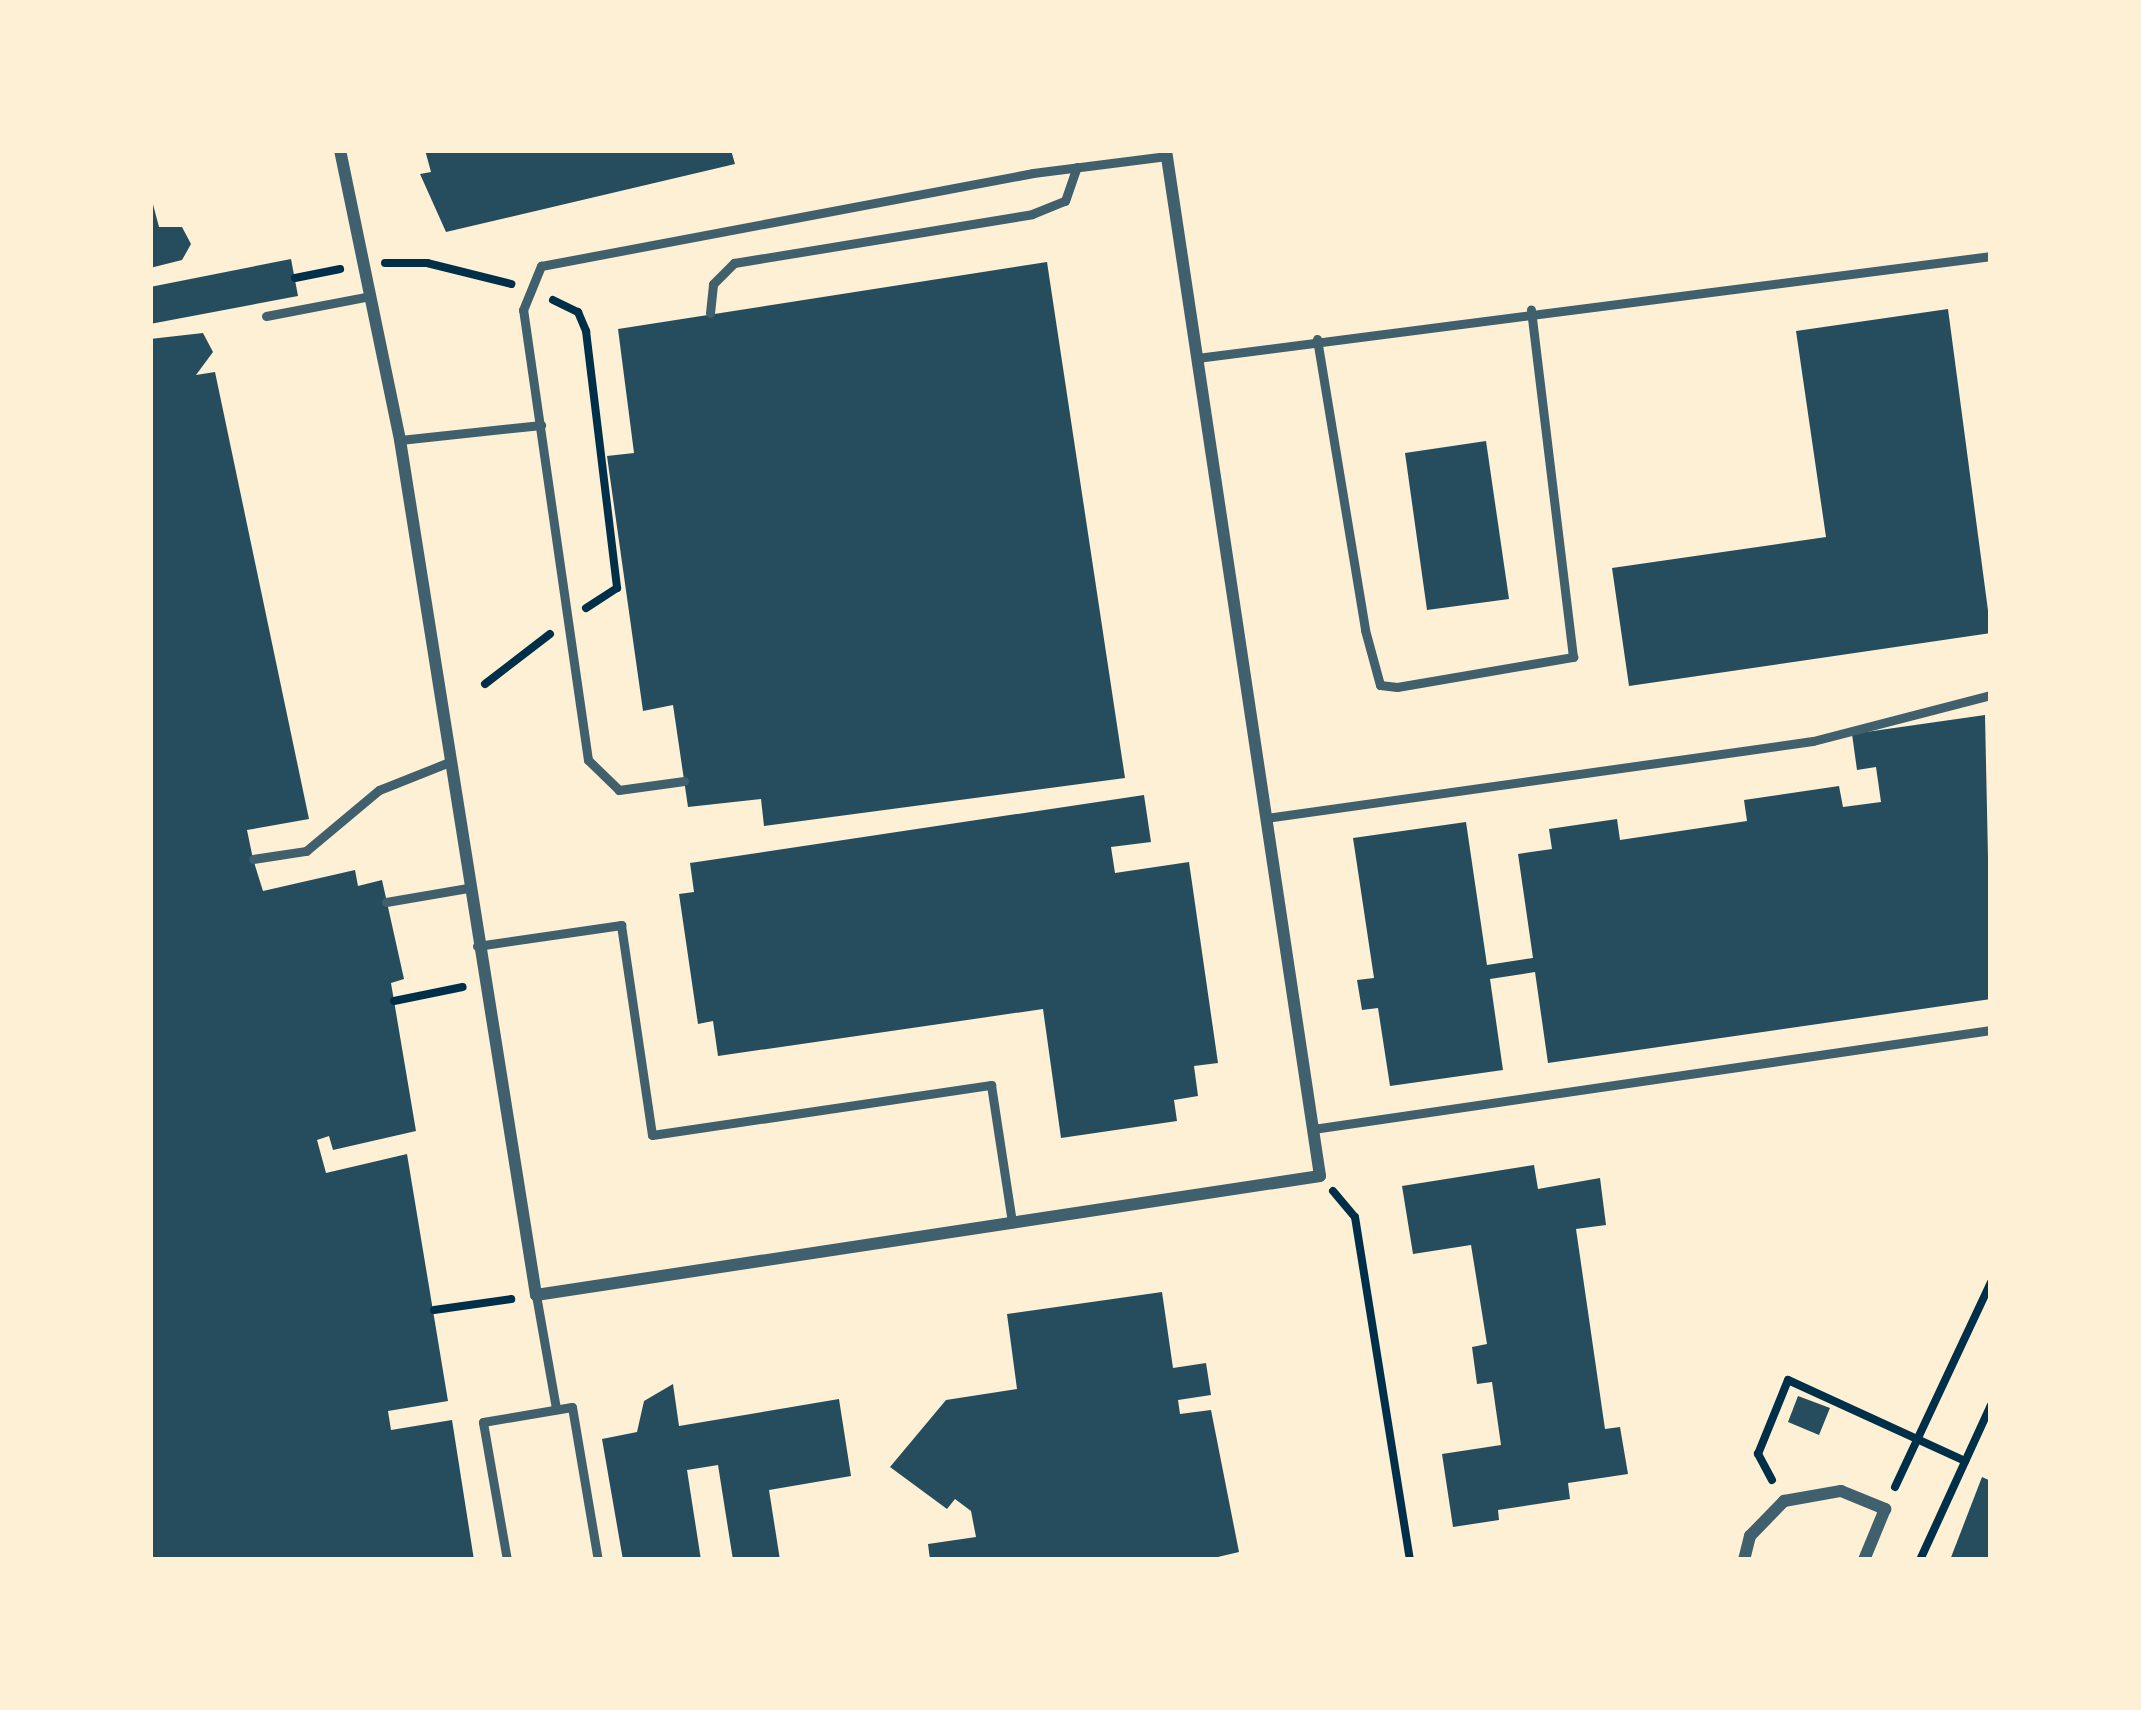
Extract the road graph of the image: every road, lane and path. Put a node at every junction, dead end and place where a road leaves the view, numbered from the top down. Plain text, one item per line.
1 (340, 150) edge
2 (1167, 153) edge
3 (1077, 167) junction
4 (1991, 256) edge
5 (371, 296) junction
6 (1532, 310) junction
7 (710, 313) dead end
8 (266, 316) dead end
9 (1317, 339) junction
10 (1197, 358) junction
11 (541, 425) junction
12 (400, 440) junction
13 (1991, 695) edge
14 (447, 763) junction
15 (684, 781) dead end
16 (1266, 818) junction
17 (253, 859) dead end
18 (468, 888) junction
19 (386, 902) dead end
20 (478, 946) junction
21 (483, 983) junction
22 (394, 1000) dead end
23 (1991, 1030) edge
24 (1313, 1129) junction
25 (1320, 1177) junction
26 (1012, 1223) junction
27 (1991, 1282) edge
28 (536, 1295) junction
29 (434, 1310) dead end
30 (1991, 1405) edge
31 (556, 1409) junction
32 (1919, 1439) junction
33 (1965, 1461) junction
34 (1784, 1501) junction
35 (1885, 1509) junction
36 (506, 1560) edge
37 (598, 1560) edge
38 (1411, 1560) edge
39 (1744, 1560) edge
40 (1864, 1560) edge
41 (1920, 1560) edge

1 - 5 street
2 - 3 lane
2 - 10 street
3 - 7 lane
3 - 11 lane
4 - 6 lane
5 - 8 lane
5 - 12 street
6 - 9 lane
6 - 9 lane
9 - 10 lane
10 - 16 street
11 - 12 lane
11 - 15 lane
12 - 14 street
13 - 16 lane
14 - 17 lane
14 - 18 street
16 - 24 street
18 - 19 lane
18 - 20 street
20 - 21 street
20 - 26 lane
21 - 22 path
21 - 28 street
23 - 24 lane
24 - 25 street
25 - 26 street
25 - 38 path
26 - 28 street
27 - 32 path
28 - 29 path
28 - 31 lane
30 - 33 path
31 - 36 lane
31 - 37 lane
32 - 33 path
32 - 34 path
32 - 35 path
33 - 41 path
34 - 35 street
34 - 39 street
35 - 40 street

